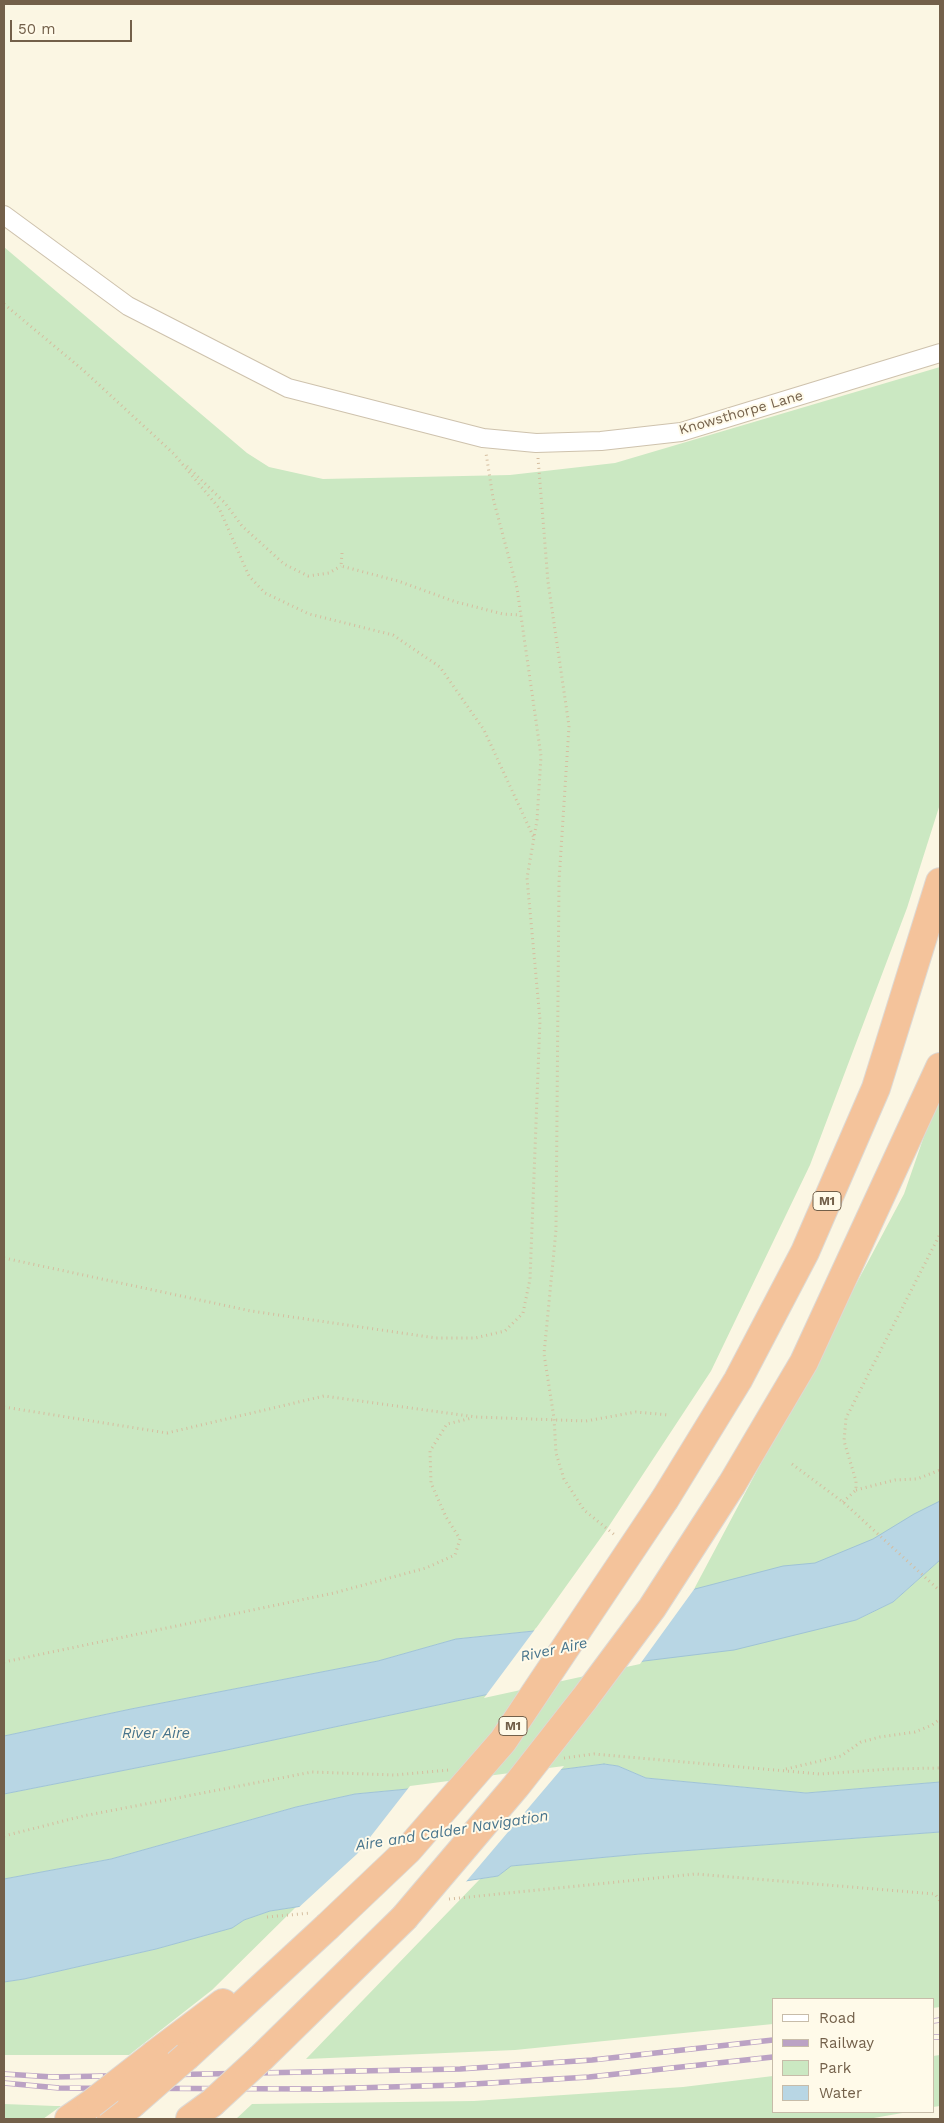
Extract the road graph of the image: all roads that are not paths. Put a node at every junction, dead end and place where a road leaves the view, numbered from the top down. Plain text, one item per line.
1 (4, 215) edge
2 (940, 353) edge
3 (940, 882) edge
4 (940, 1067) edge
5 (296, 1957) junction
6 (101, 2112) edge
7 (199, 2113) edge

1 - 2 street, Knowsthorpe Lane
3 - 5 highway, M1, bridge
4 - 7 highway, bridge
5 - 6 highway, M1, bridge
5 - 6 highway, bridge

